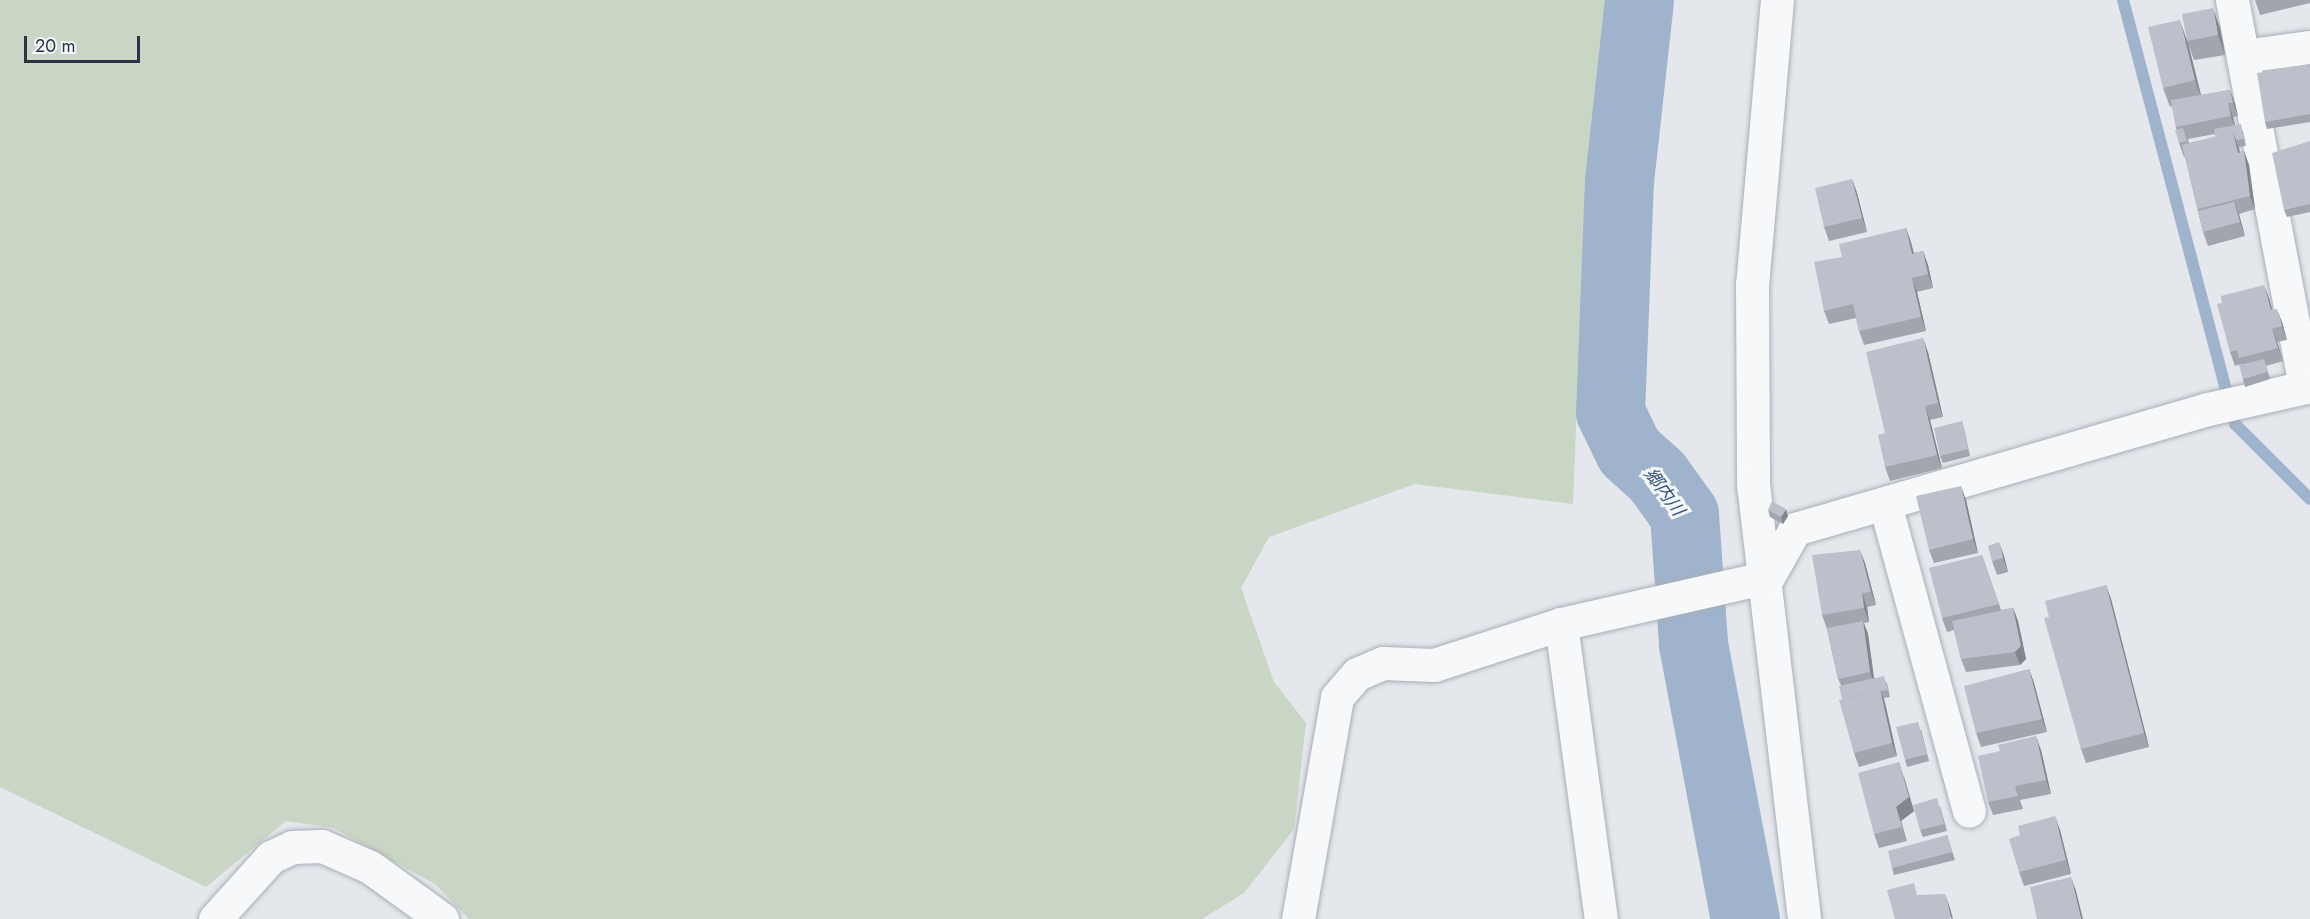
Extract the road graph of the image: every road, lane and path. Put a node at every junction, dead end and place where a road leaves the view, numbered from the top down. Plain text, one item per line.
1 (1777, 0) edge
2 (2232, 0) edge
3 (2310, 47) edge
4 (2243, 56) junction
5 (2307, 386) edge
6 (1885, 504) junction
7 (1768, 577) junction
8 (1561, 624) junction
9 (1970, 811) dead end
10 (216, 919) edge
11 (442, 919) edge
12 (1298, 919) edge
13 (1601, 919) edge
14 (1804, 919) edge

1 - 7 street
2 - 4 street
3 - 4 street
4 - 5 street
5 - 6 street
6 - 7 street
6 - 9 street
7 - 8 street
7 - 14 street
8 - 12 street
8 - 13 street
10 - 11 street

